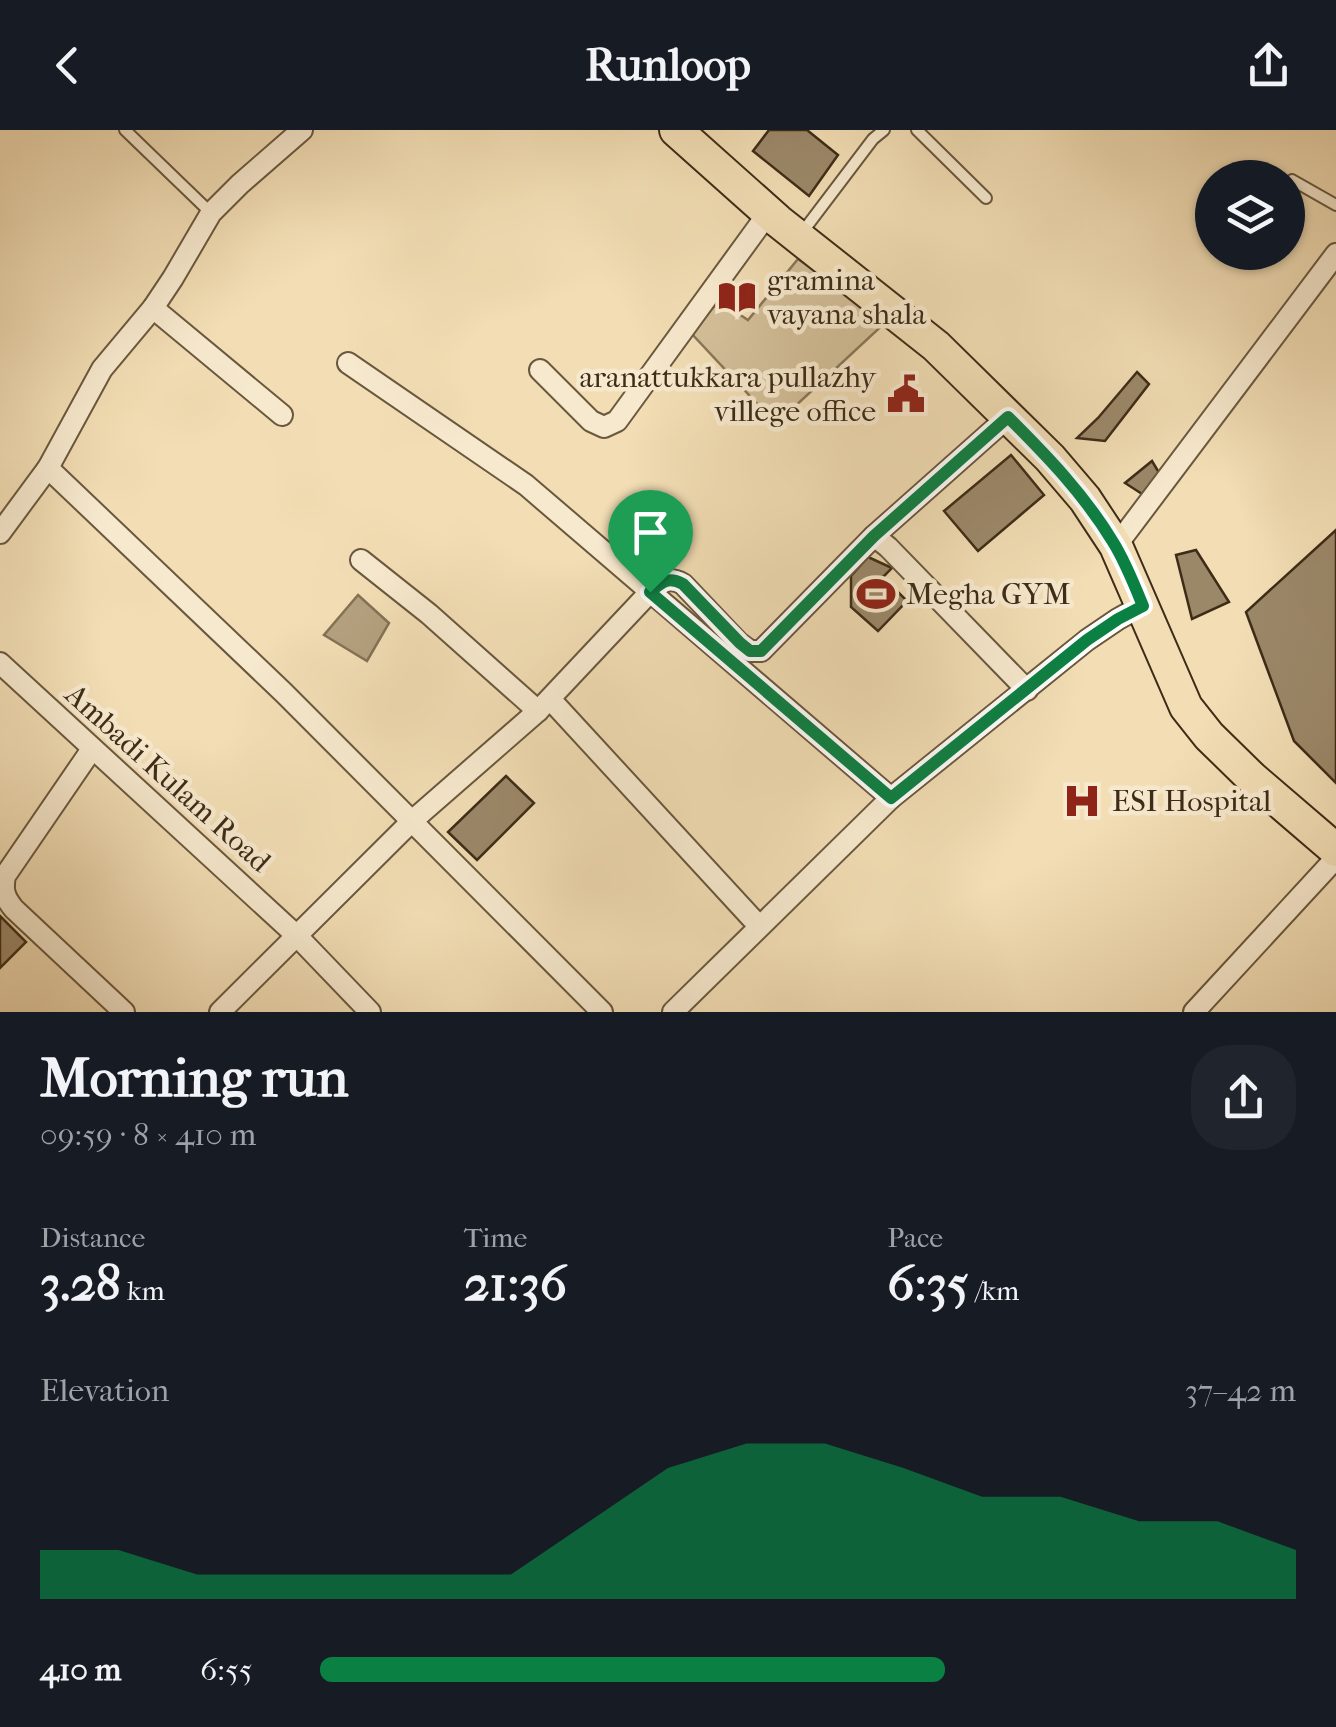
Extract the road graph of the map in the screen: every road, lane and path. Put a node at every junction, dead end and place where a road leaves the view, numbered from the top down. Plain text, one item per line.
1 (125, 130) edge
2 (302, 130) edge
3 (884, 130) edge
4 (917, 130) edge
5 (691, 135) edge
6 (1305, 187) edge
7 (986, 198) dead end
8 (1336, 205) edge
9 (768, 212) junction
10 (211, 213) junction
11 (799, 237) junction
12 (1336, 254) edge
13 (153, 308) junction
14 (348, 363) dead end
15 (540, 370) dead end
16 (282, 415) dead end
17 (1008, 417) junction
18 (48, 468) junction
19 (0, 534) edge
20 (874, 536) junction
21 (1116, 546) junction
22 (360, 560) dead end
23 (650, 592) junction
24 (1143, 606) junction
25 (0, 663) edge
26 (1027, 690) junction
27 (544, 705) junction
28 (92, 749) junction
29 (891, 798) junction
30 (412, 821) junction
31 (1336, 850) edge
32 (1336, 858) edge
33 (759, 926) junction
34 (297, 936) junction
35 (124, 1012) edge
36 (220, 1012) edge
37 (370, 1012) edge
38 (602, 1012) edge
39 (674, 1012) edge
40 (1194, 1012) edge

1 - 10 lane
2 - 10 street
3 - 11 lane
4 - 7 lane
5 - 9 main road
6 - 8 lane
9 - 11 main road
9 - 15 street
10 - 13 street
11 - 17 main road
12 - 21 street
13 - 16 street
13 - 18 street
14 - 23 street
17 - 20 street
17 - 21 main road
18 - 19 street
18 - 30 street
20 - 23 street
20 - 26 street
21 - 24 main road
22 - 27 street
23 - 27 street
23 - 29 street
24 - 26 street
24 - 31 main road
25 - 28 street, Ambadi Kulam Road
26 - 29 street
27 - 30 street
27 - 33 street
28 - 34 street, Ambadi Kulam Road
28 - 35 street
29 - 33 street
30 - 34 street
30 - 38 street
32 - 40 street
33 - 39 street
34 - 36 street
34 - 37 street, Ambadi Kulam Road

